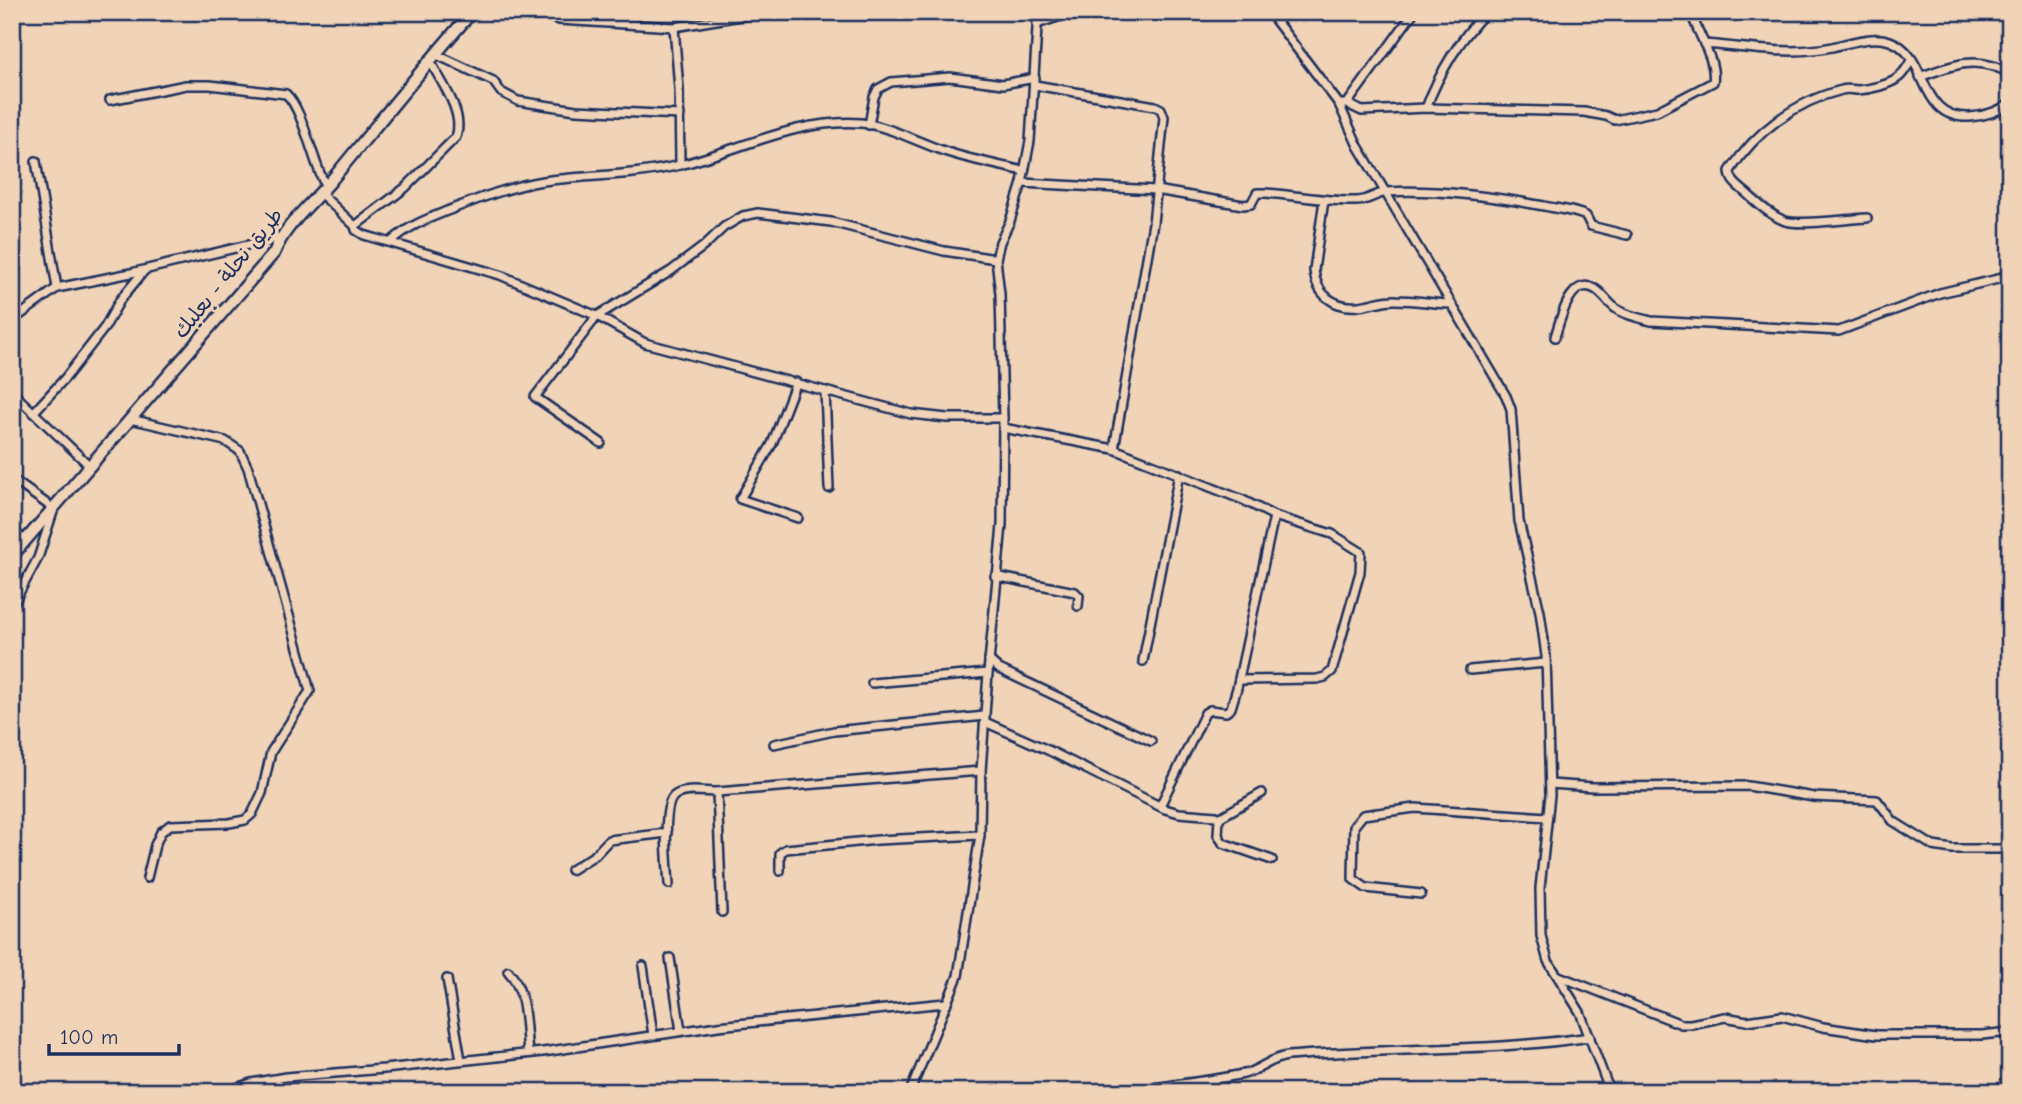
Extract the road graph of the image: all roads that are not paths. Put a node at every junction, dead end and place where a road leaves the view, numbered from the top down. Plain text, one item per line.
1 (472, 12) edge
2 (536, 12) edge
3 (765, 12) edge
4 (1038, 12) edge
5 (1072, 12) edge
6 (1269, 12) edge
7 (1414, 12) edge
8 (1486, 12) edge
9 (1691, 12) edge
10 (1037, 24) junction
11 (674, 27) junction
12 (1704, 44) junction
13 (432, 57) junction
14 (1912, 60) junction
15 (2010, 74) edge
16 (1920, 77) junction
17 (1035, 81) junction
18 (110, 100) dead end
19 (2010, 103) edge
20 (1343, 104) junction
21 (1426, 108) junction
22 (680, 115) junction
23 (869, 125) junction
24 (36, 161) dead end
25 (680, 165) junction
26 (1024, 171) junction
27 (1022, 183) junction
28 (323, 190) junction
29 (1156, 190) junction
30 (1384, 192) junction
31 (1324, 200) junction
32 (1867, 218) dead end
33 (355, 226) junction
34 (1627, 235) dead end
35 (281, 237) junction
36 (392, 241) junction
37 (996, 259) junction
38 (145, 270) junction
39 (2010, 272) edge
40 (57, 288) junction
41 (1450, 304) junction
42 (597, 316) junction
43 (12, 321) edge
44 (1555, 337) dead end
45 (796, 382) junction
46 (825, 391) junction
47 (12, 392) edge
48 (34, 412) junction
49 (1003, 418) junction
50 (130, 419) junction
51 (1003, 428) junction
52 (601, 443) dead end
53 (1114, 449) junction
54 (90, 466) junction
55 (1179, 474) junction
56 (12, 479) edge
57 (829, 488) dead end
58 (54, 509) junction
59 (1274, 516) junction
60 (798, 518) dead end
61 (12, 531) edge
62 (26, 540) junction
63 (12, 556) edge
64 (995, 576) junction
65 (12, 606) edge
66 (1077, 606) dead end
67 (989, 660) junction
68 (1143, 661) dead end
69 (1546, 663) junction
70 (1470, 670) dead end
71 (988, 673) junction
72 (1239, 680) junction
73 (872, 684) dead end
74 (985, 719) junction
75 (1151, 741) dead end
76 (774, 744) dead end
77 (981, 771) junction
78 (1549, 784) junction
79 (717, 792) junction
80 (1262, 793) dead end
81 (1160, 806) junction
82 (1547, 817) junction
83 (1219, 818) junction
84 (667, 833) junction
85 (980, 835) junction
86 (2010, 849) edge
87 (1272, 860) dead end
88 (570, 870) dead end
89 (780, 871) dead end
90 (147, 878) dead end
91 (669, 884) dead end
92 (1421, 894) dead end
93 (722, 912) dead end
94 (670, 958) dead end
95 (643, 966) dead end
96 (508, 971) dead end
97 (1557, 975) junction
98 (447, 979) dead end
99 (945, 1003) junction
100 (681, 1031) junction
101 (2010, 1031) edge
102 (653, 1035) junction
103 (1590, 1037) junction
104 (528, 1053) junction
105 (461, 1060) junction
106 (225, 1092) edge
107 (910, 1092) edge
108 (1123, 1092) edge
109 (1609, 1092) edge

1 - 13 street, طريق نحلة - بعلبك
2 - 11 street
3 - 11 street
4 - 10 street
5 - 10 street
6 - 20 street
7 - 20 street
8 - 21 street
9 - 12 street
10 - 17 street
11 - 22 street
12 - 14 street
12 - 21 street
13 - 22 street
13 - 28 street, طريق نحلة - بعلبك
13 - 33 street
14 - 16 street
14 - 32 street
15 - 16 street
16 - 19 street
17 - 23 street
17 - 26 street
17 - 29 street
18 - 28 street
20 - 21 street
20 - 30 street
22 - 25 street
23 - 25 street
23 - 26 street
24 - 40 street
25 - 36 street
26 - 27 street
27 - 29 street
27 - 37 street
28 - 33 street
28 - 35 street, طريق نحلة - بعلبك
29 - 31 street
29 - 53 street
30 - 31 street
30 - 34 street
30 - 41 street
31 - 41 street
33 - 36 street
35 - 38 street
35 - 50 street, طريق نحلة - بعلبك
36 - 42 street
37 - 42 street
37 - 49 street
38 - 40 street
38 - 48 street
39 - 44 street
40 - 43 street
41 - 69 street
42 - 45 street
42 - 52 street
45 - 46 street
45 - 60 street
46 - 49 street
46 - 57 street
47 - 48 street
48 - 54 street
49 - 51 street
50 - 54 street, طريق نحلة - بعلبك
50 - 90 street
51 - 53 street
51 - 64 street
53 - 55 street
54 - 58 street, طريق نحلة - بعلبك
55 - 59 street
55 - 68 street
56 - 58 street
58 - 62 street, طريق نحلة - بعلبك
58 - 65 street
59 - 72 street
59 - 72 street
61 - 62 street
62 - 63 street, طريق نحلة - بعلبك
64 - 66 street
64 - 67 street
67 - 71 street
67 - 75 street
69 - 70 street
69 - 78 street
71 - 73 street
71 - 74 street
72 - 81 street
74 - 76 street
74 - 77 street
74 - 81 street
77 - 79 street
77 - 85 street
78 - 82 street
78 - 86 street
79 - 84 street
79 - 93 street
80 - 83 street
81 - 83 street
82 - 92 street
82 - 97 street
83 - 87 street
84 - 88 street
84 - 91 street
85 - 89 street
85 - 99 street
94 - 100 street
95 - 102 street
96 - 104 street
97 - 101 street
97 - 103 street
98 - 105 street
99 - 100 street
99 - 107 street
100 - 102 street
102 - 104 street
103 - 108 street
103 - 109 street
104 - 105 street
105 - 106 street

